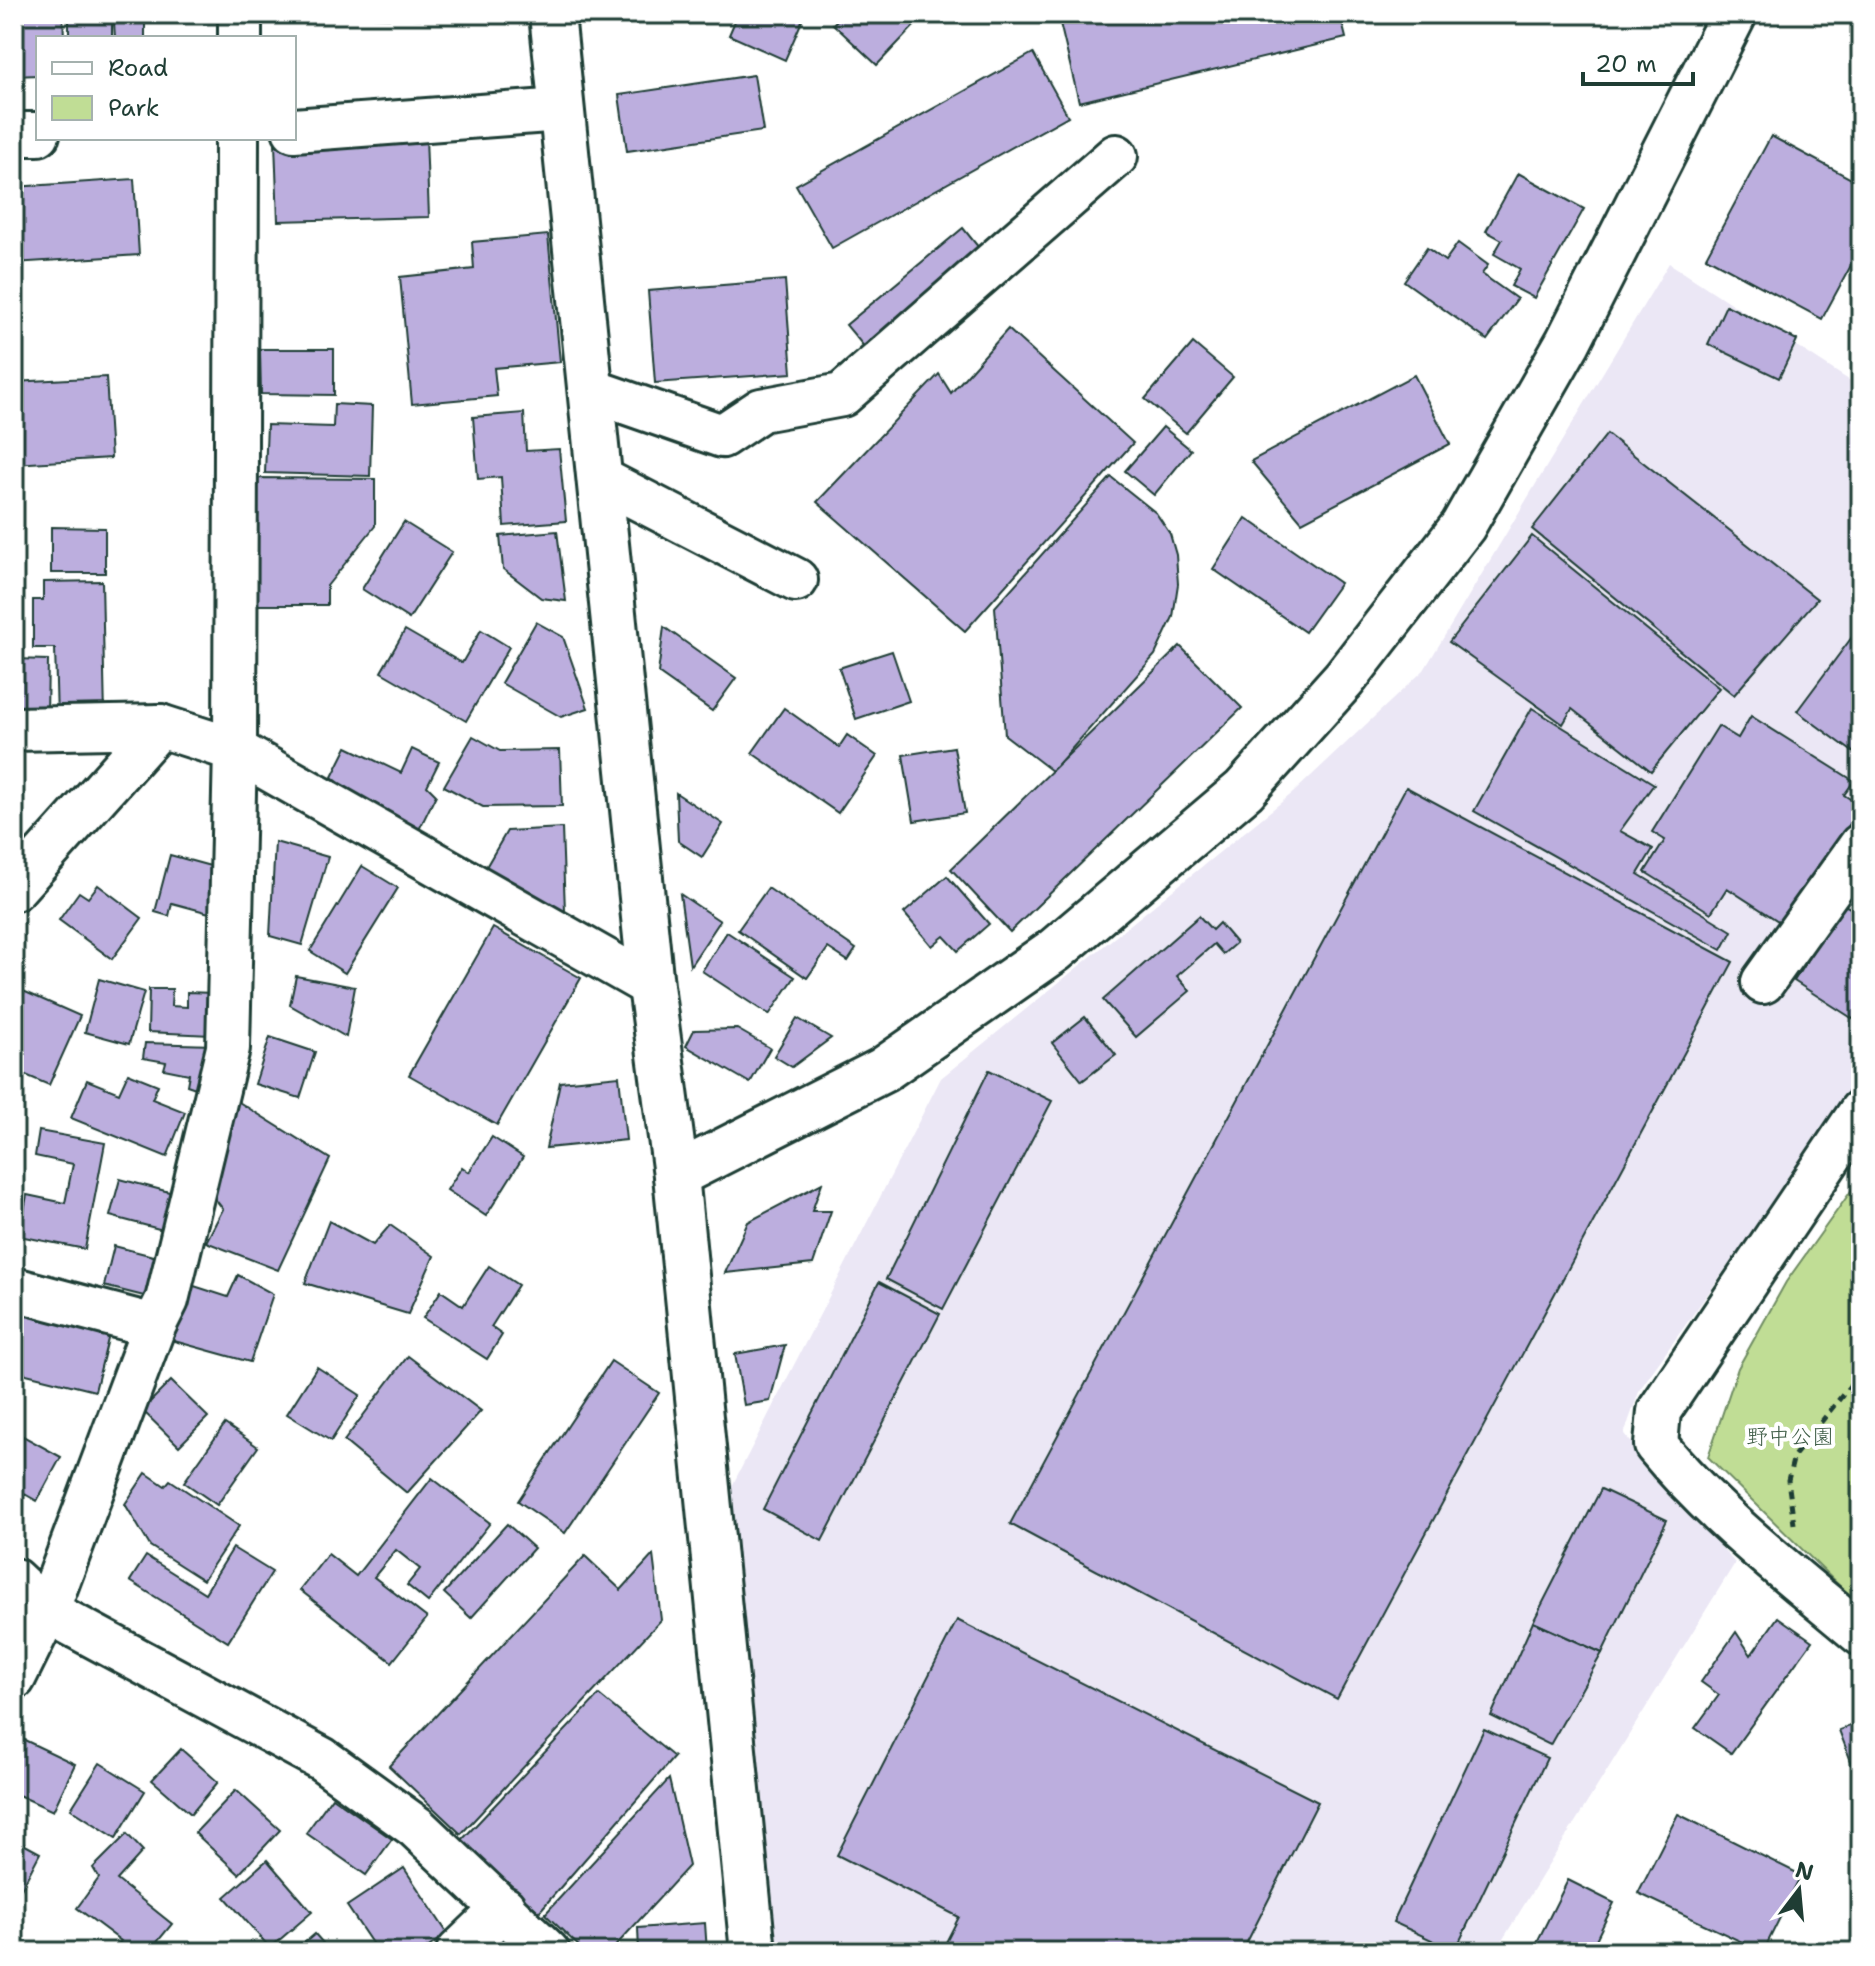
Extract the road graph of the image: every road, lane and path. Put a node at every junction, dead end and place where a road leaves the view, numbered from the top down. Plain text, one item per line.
1 (240, 14) edge
2 (552, 14) edge
3 (1734, 14) edge
4 (240, 36) edge
5 (561, 110) junction
6 (296, 130) edge
7 (14, 134) edge
8 (36, 134) edge
9 (237, 140) edge
10 (1116, 156) dead end
11 (590, 390) junction
12 (600, 479) junction
13 (796, 580) dead end
14 (160, 726) junction
15 (14, 729) edge
16 (235, 750) junction
17 (1861, 845) edge
18 (14, 889) edge
19 (1763, 982) dead end
20 (651, 986) junction
21 (1861, 1111) edge
22 (676, 1175) junction
23 (14, 1289) edge
24 (154, 1326) junction
25 (1861, 1372) edge
26 (14, 1580) edge
27 (1798, 1581) junction
28 (47, 1611) junction
29 (1861, 1634) edge
30 (14, 1678) edge
31 (504, 1908) junction
32 (458, 1952) edge
33 (548, 1952) edge
34 (753, 1952) edge

1 - 4 street
2 - 5 street
3 - 22 street
5 - 6 street
5 - 11 street
7 - 8 street
9 - 16 street
10 - 11 street
11 - 12 street
12 - 13 street
12 - 20 street
14 - 15 street
14 - 16 street
14 - 18 street
16 - 20 street
16 - 24 street
17 - 19 street
20 - 22 street
21 - 27 street
22 - 34 street
23 - 24 street
24 - 28 street
25 - 27 path
26 - 28 street
27 - 29 street
28 - 30 street
28 - 31 street
31 - 32 street
31 - 33 street

